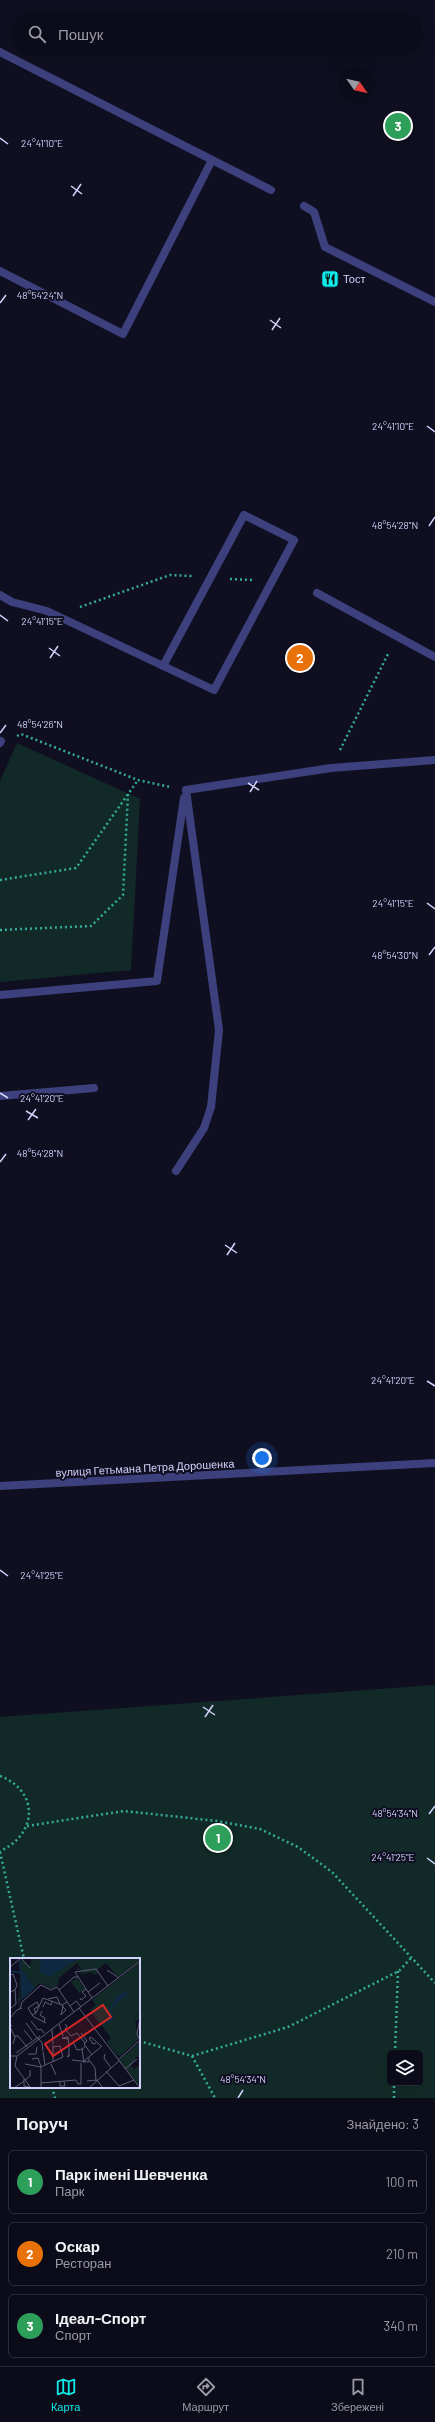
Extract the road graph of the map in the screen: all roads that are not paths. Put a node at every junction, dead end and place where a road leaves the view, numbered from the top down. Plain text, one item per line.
1 (0, 52) edge
2 (212, 160) junction
3 (271, 190) dead end
4 (304, 206) dead end
5 (0, 271) edge
6 (435, 302) edge
7 (276, 573) junction
8 (285, 577) dead end
9 (317, 593) dead end
10 (0, 595) edge
11 (435, 657) edge
12 (163, 666) junction
13 (435, 760) edge
14 (186, 790) junction
15 (0, 995) edge
16 (94, 1088) dead end
17 (0, 1096) edge
18 (176, 1171) dead end
19 (435, 1463) edge
20 (0, 1486) edge

1 - 2 street
2 - 3 street
2 - 5 street
4 - 6 street
7 - 8 street
7 - 12 street
7 - 12 street
9 - 11 street
10 - 12 street
13 - 14 street
14 - 15 street
14 - 18 street
16 - 17 street
19 - 20 street, вулиця Гетьмана Петра Дорошенка

